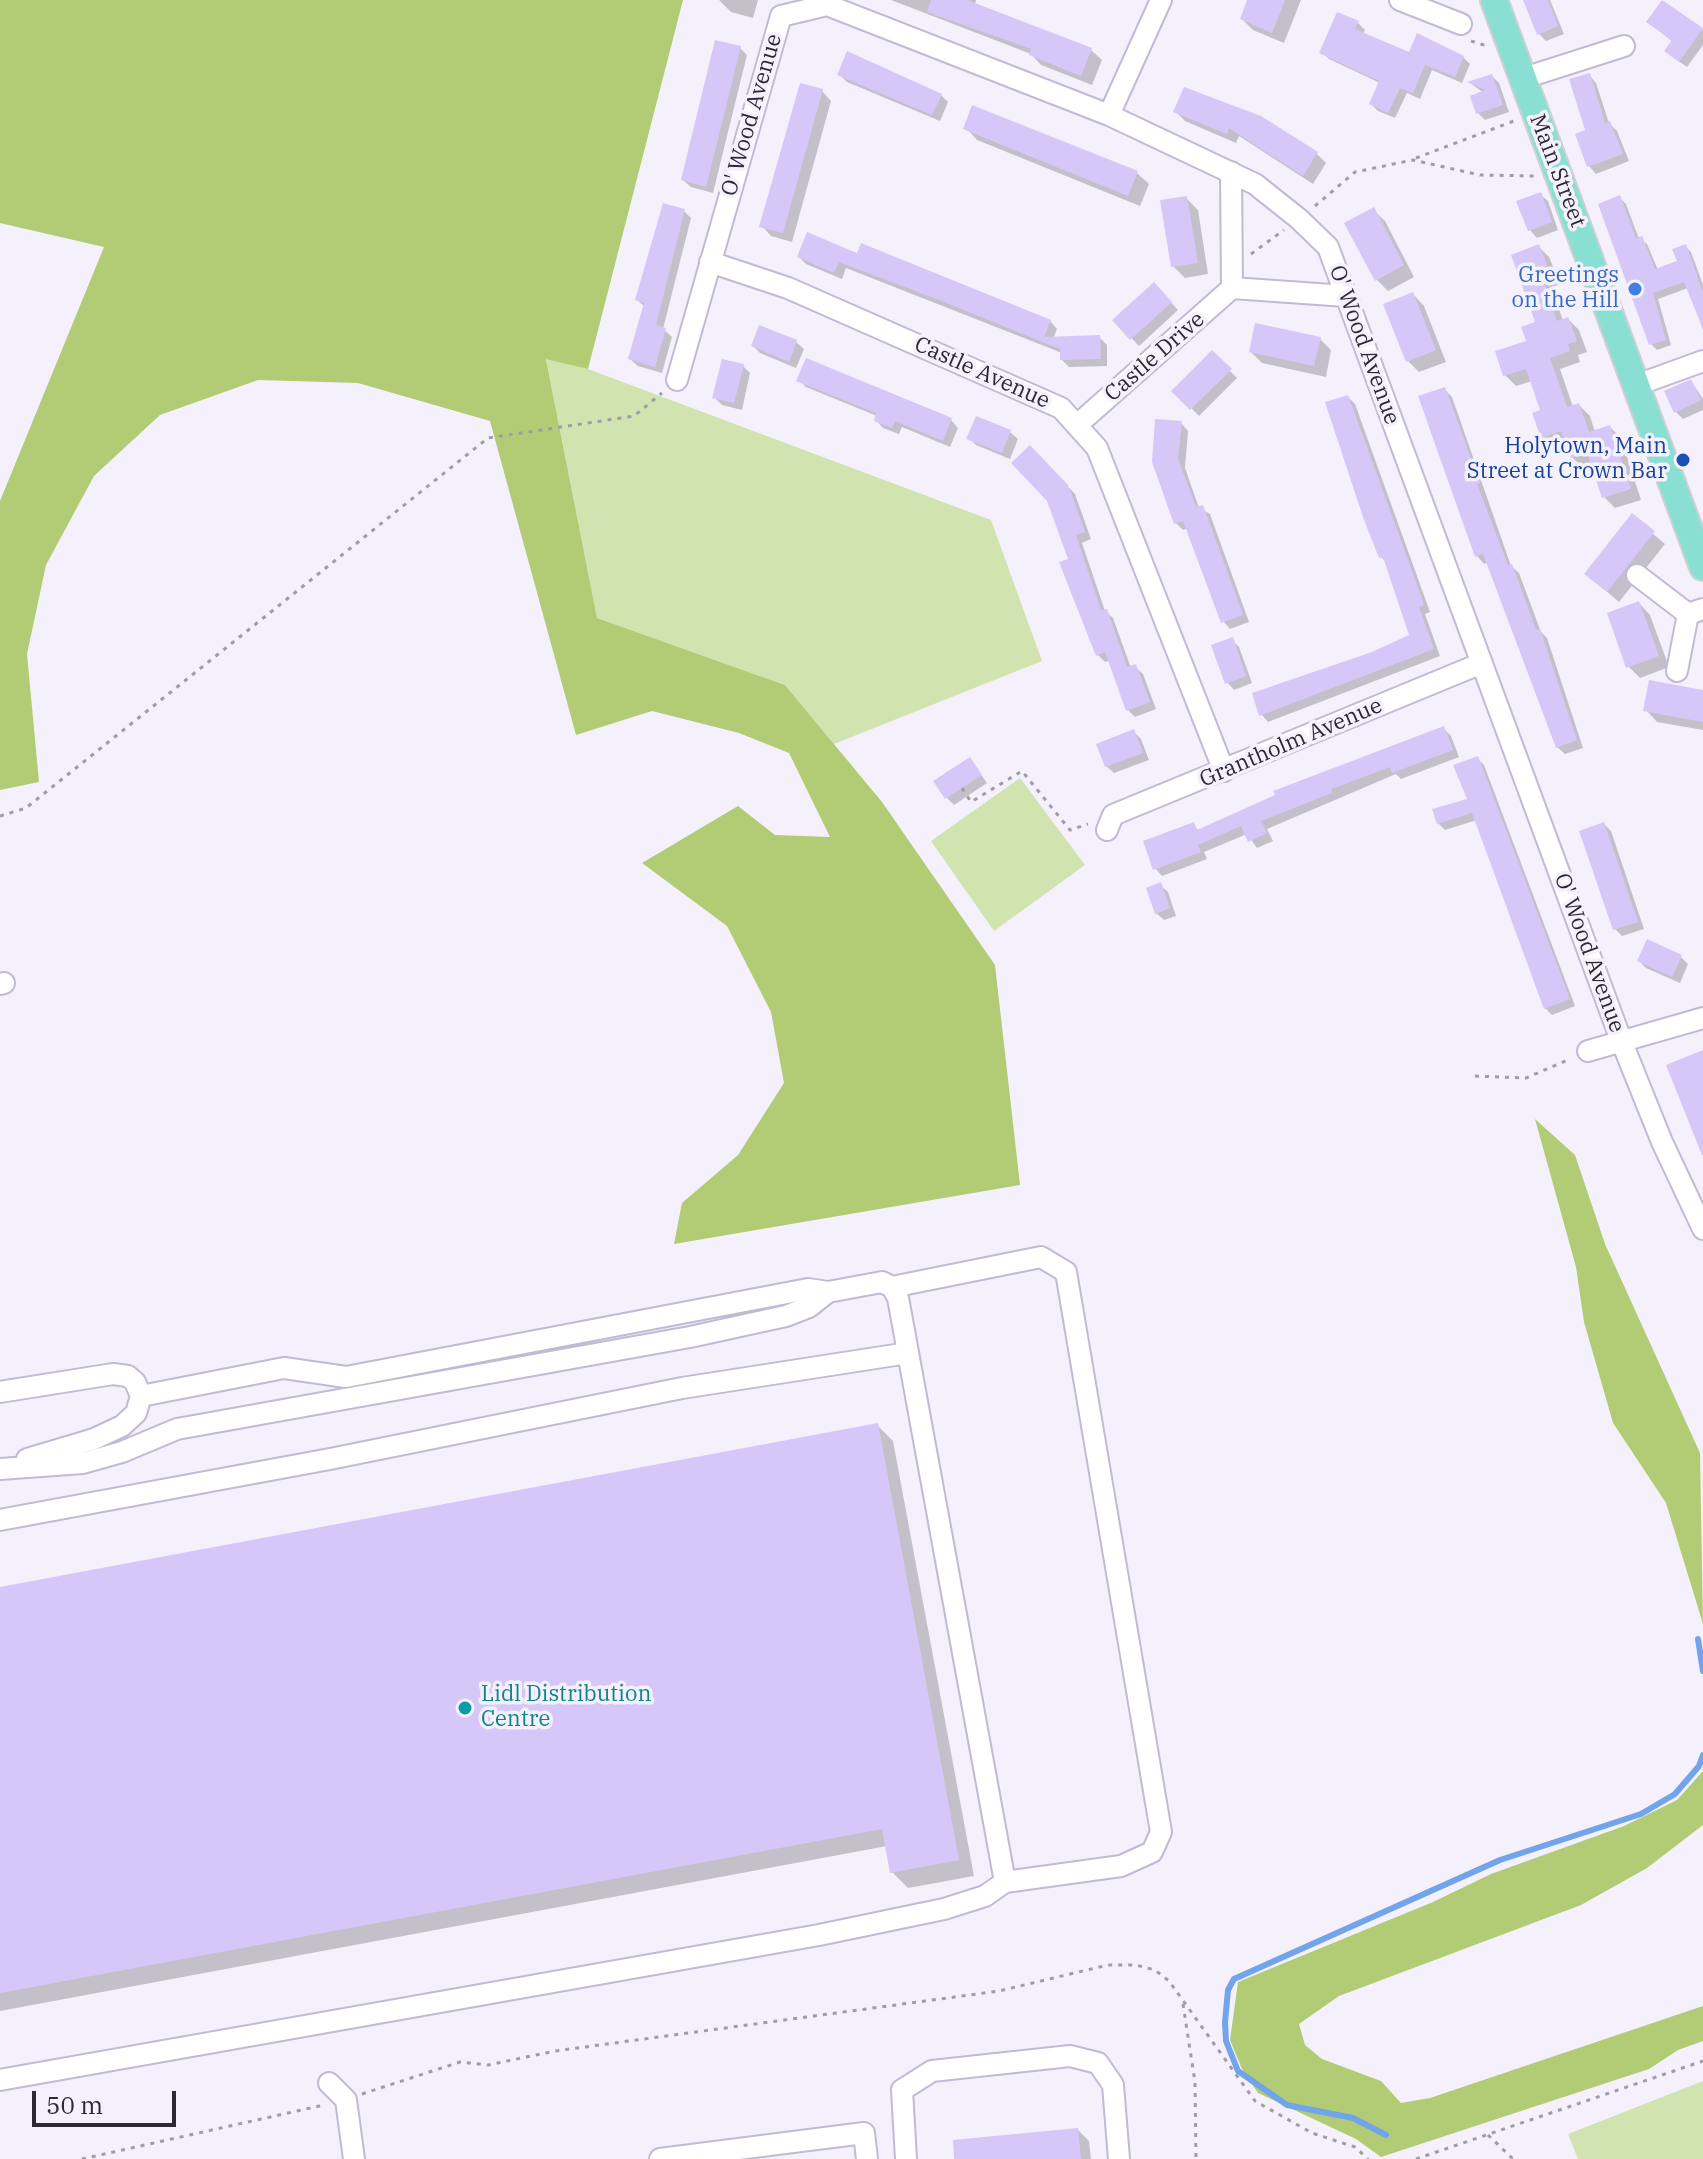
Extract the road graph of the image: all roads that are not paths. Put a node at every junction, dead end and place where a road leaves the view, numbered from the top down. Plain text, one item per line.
1 (1161, 0) edge
2 (1400, 0) edge
3 (1494, 0) edge
4 (1461, 24) road end
5 (1624, 46) dead end
6 (1520, 67) junction
7 (1109, 115) junction
8 (1231, 172) junction
9 (710, 262) junction
10 (1232, 278) junction
11 (1346, 296) junction
12 (1703, 361) edge
13 (677, 380) road end
14 (1637, 385) junction
15 (1077, 425) junction
16 (1702, 559) edge
17 (1637, 575) dead end
18 (1696, 612) edge
19 (1482, 663) junction
20 (1677, 671) dead end
21 (1224, 771) junction
22 (1110, 822) road end
23 (1703, 1018) edge
24 (1621, 1040) junction
25 (1588, 1051) road end
26 (1703, 1229) edge
27 (892, 1287) junction
28 (828, 1292) junction
29 (908, 1353) junction
30 (0, 1392) edge
31 (139, 1404) junction
32 (177, 1429) junction
33 (0, 1468) edge
34 (0, 1520) edge
35 (1005, 1882) junction
36 (0, 2080) edge
37 (329, 2083) dead end
38 (354, 2159) edge
39 (660, 2159) edge
40 (867, 2159) edge
41 (906, 2159) edge
42 (1119, 2159) edge

1 - 7 street
2 - 4 street
3 - 6 main road, Main Street
5 - 6 street
6 - 14 main road, Main Street
7 - 8 street, O' Wood Avenue
7 - 9 street, O' Wood Avenue
8 - 10 street
8 - 11 street, O' Wood Avenue
9 - 13 street, O' Wood Avenue
9 - 15 street, Castle Avenue
10 - 11 street
10 - 15 street, Castle Drive
11 - 19 street, O' Wood Avenue
12 - 14 street
14 - 16 main road, Main Street
15 - 21 street, Castle Avenue
17 - 18 street
18 - 20 street
19 - 21 street, Grantholm Avenue
19 - 24 street, O' Wood Avenue
21 - 22 street, Grantholm Avenue
23 - 24 street
24 - 25 street
24 - 26 street, O' Wood Avenue
27 - 28 street
27 - 29 street
27 - 35 street
28 - 31 street
28 - 32 street
29 - 34 street
29 - 35 street
30 - 31 street
31 - 32 street
31 - 33 street
32 - 33 street
35 - 36 street
37 - 38 street
39 - 40 street
41 - 42 street

